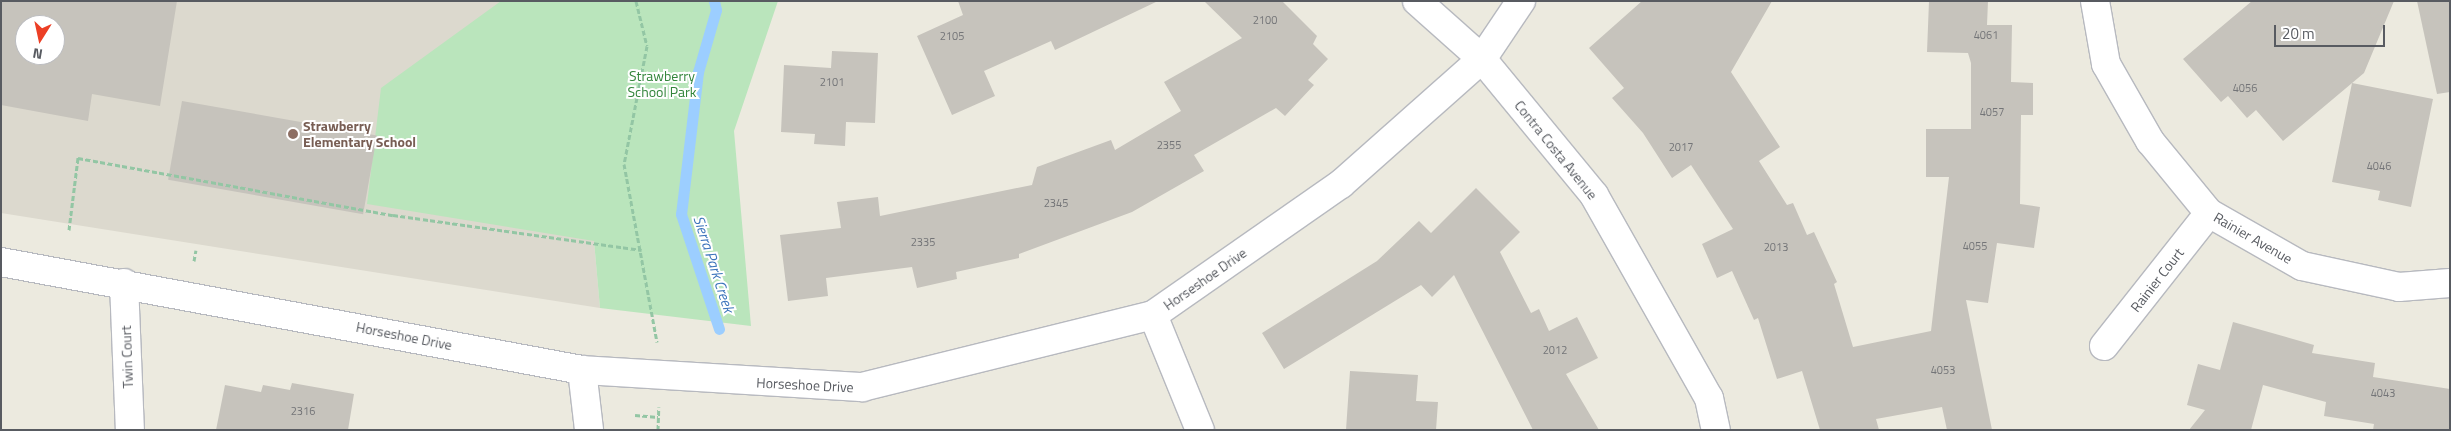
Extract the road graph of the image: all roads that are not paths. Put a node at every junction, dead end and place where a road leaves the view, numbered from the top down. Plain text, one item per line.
1 (1417, 1) edge
2 (1521, 1) edge
3 (2095, 1) edge
4 (1482, 59) junction
5 (2209, 213) junction
6 (1, 262) edge
7 (124, 283) junction
8 (2450, 283) edge
9 (1153, 316) junction
10 (2104, 346) dead end
11 (582, 370) junction
12 (130, 430) edge
13 (589, 430) edge
14 (1200, 430) edge
15 (1716, 430) edge

1 - 4 street, Contra Costa Avenue
2 - 4 street, Horseshoe Drive
3 - 5 street, Rainier Avenue
4 - 9 street, Horseshoe Drive
4 - 15 street, Contra Costa Avenue
5 - 8 street, Rainier Avenue
5 - 10 street, Rainier Court
6 - 7 street, Horseshoe Drive
7 - 11 street, Horseshoe Drive
7 - 12 street, Twin Court
9 - 11 street, Horseshoe Drive
9 - 14 street
11 - 13 street

